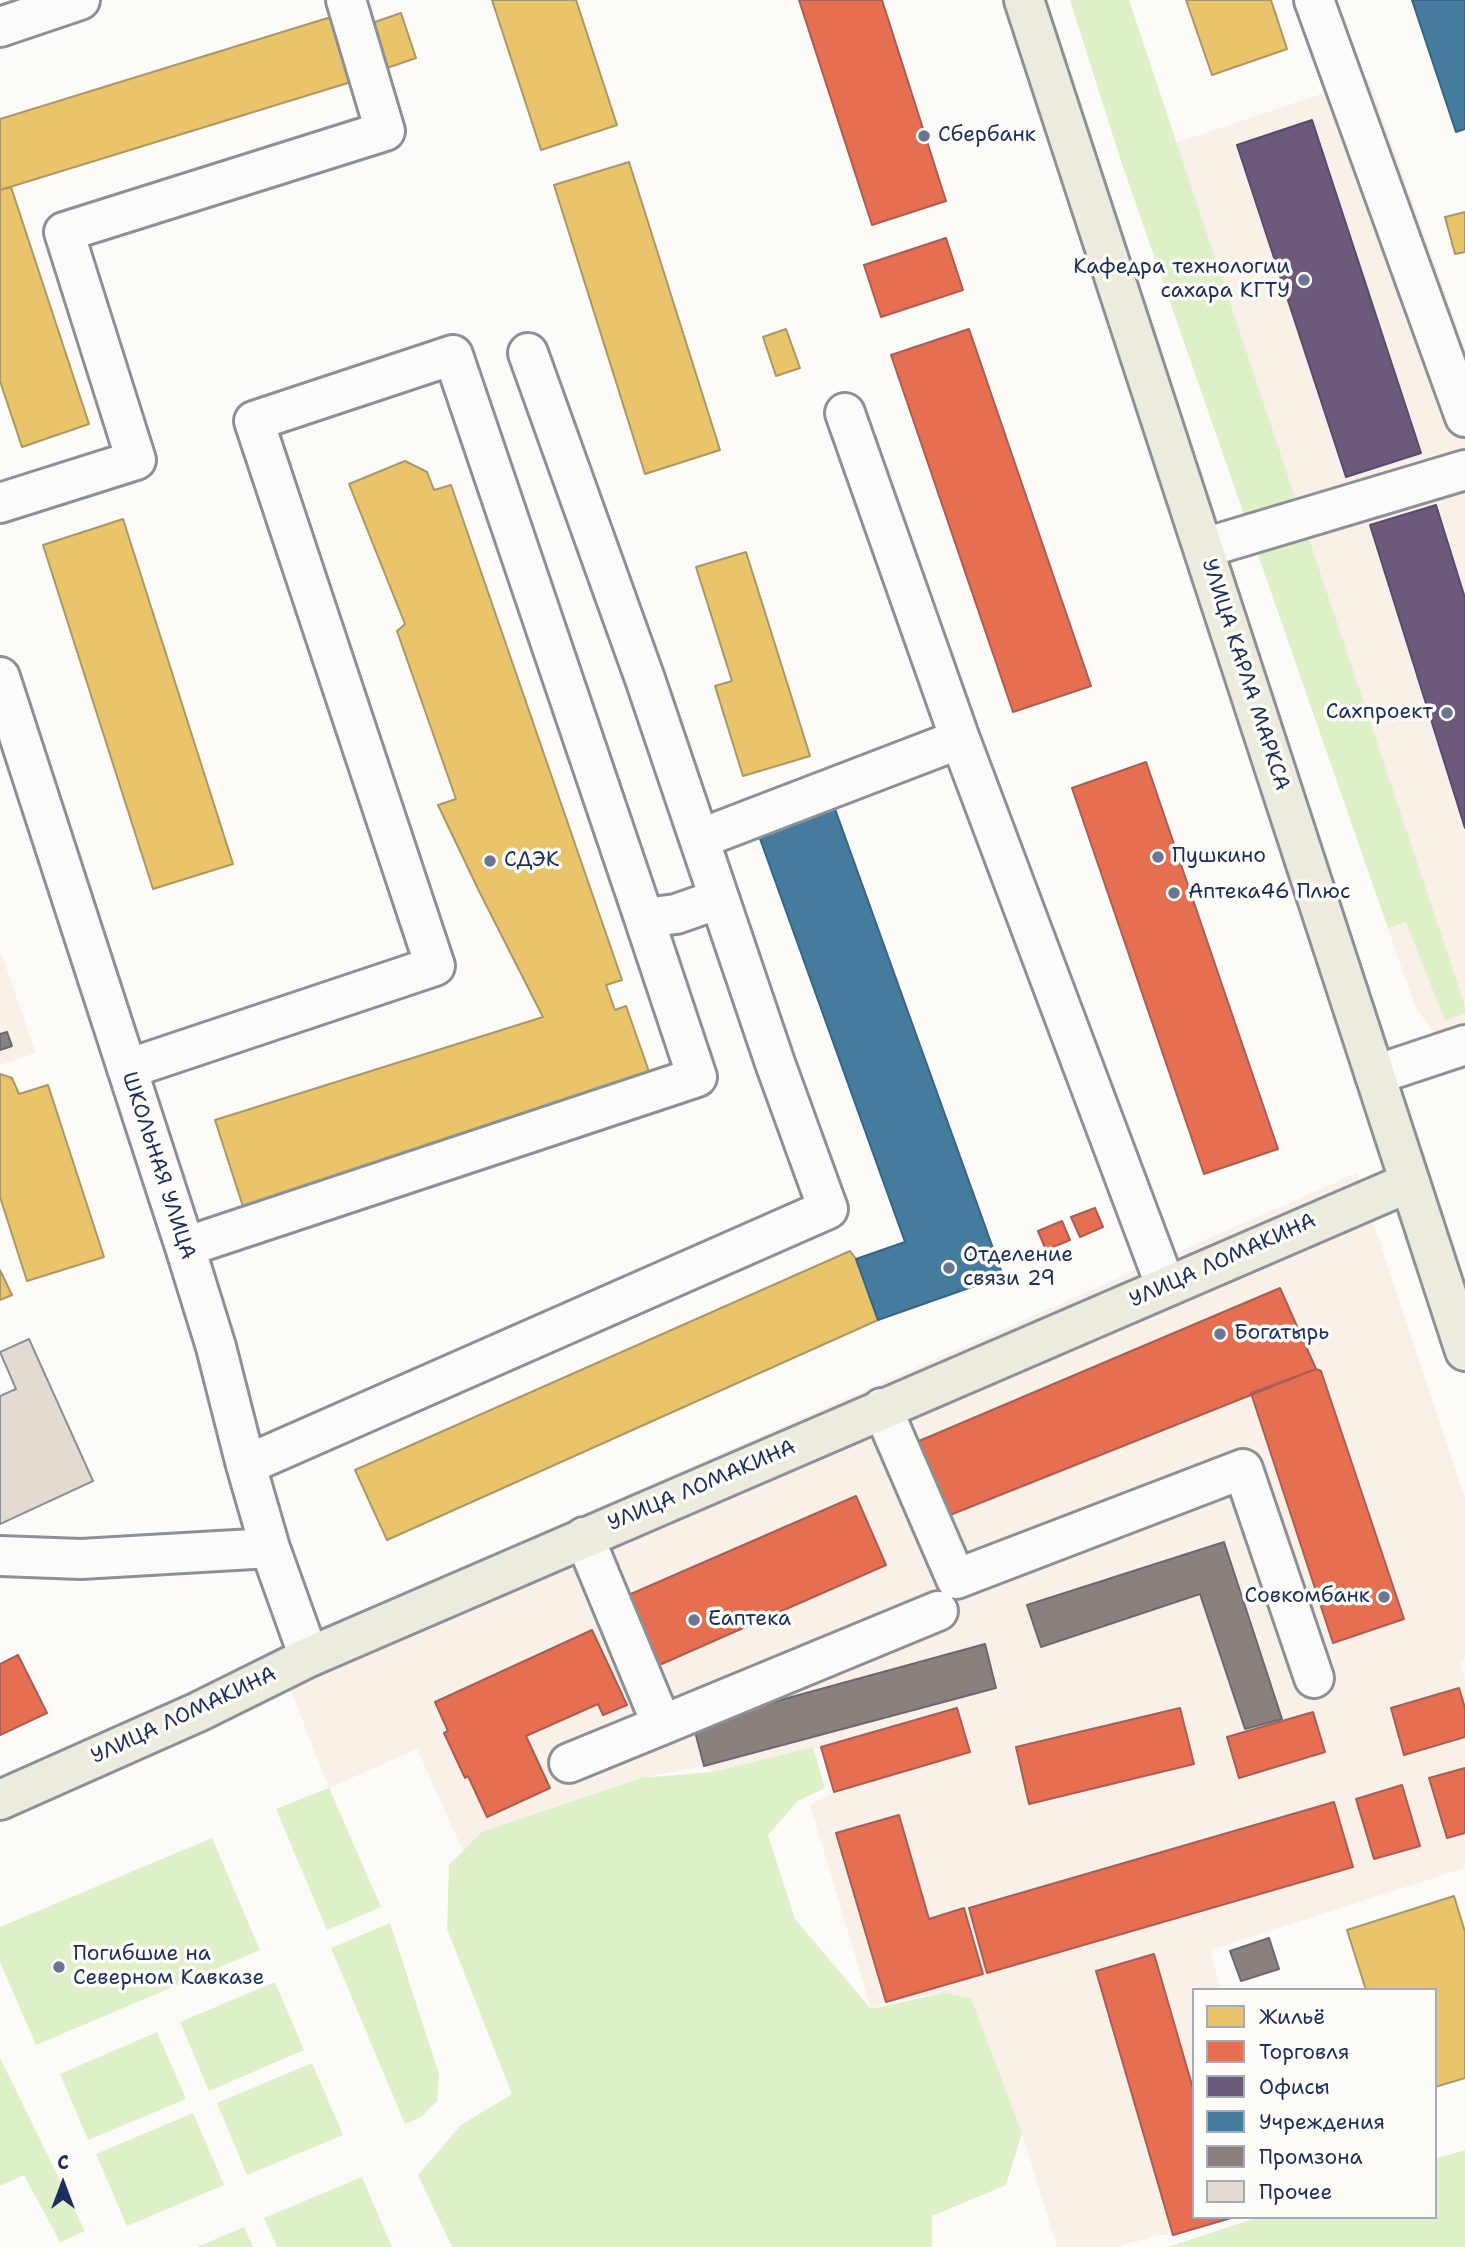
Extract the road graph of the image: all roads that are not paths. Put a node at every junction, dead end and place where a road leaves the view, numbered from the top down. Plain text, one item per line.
1 (80, 0) edge
2 (346, 0) edge
3 (1024, 0) edge
4 (1314, 0) edge
5 (0, 27) edge
6 (528, 353) dead end
7 (845, 413) dead end
8 (1465, 417) edge
9 (1465, 470) edge
10 (0, 503) edge
11 (1204, 548) junction
12 (0, 677) edge
13 (960, 739) junction
14 (699, 839) junction
15 (719, 899) junction
16 (644, 918) junction
17 (1465, 1045) edge
18 (127, 1069) junction
19 (1375, 1075) junction
20 (1410, 1182) junction
21 (185, 1247) junction
22 (1166, 1287) junction
23 (1465, 1351) edge
24 (882, 1408) junction
25 (246, 1465) junction
26 (584, 1537) junction
27 (270, 1548) junction
28 (0, 1556) edge
29 (938, 1611) dead end
30 (309, 1657) junction
31 (1314, 1678) dead end
32 (662, 1725) junction
33 (569, 1763) dead end
34 (0, 1800) edge

1 - 5 street
2 - 10 street
3 - 11 main road, УЛИЦА КАРЛА МАРКСА
4 - 8 street
6 - 14 street
7 - 13 street
9 - 11 street
11 - 19 main road, УЛИЦА КАРЛА МАРКСА
12 - 18 street, ШКОЛЬНАЯ УЛИЦА
13 - 14 street
13 - 22 street
14 - 15 street
15 - 16 street
15 - 25 street
16 - 18 street
16 - 21 street
17 - 19 street
18 - 21 street, ШКОЛЬНАЯ УЛИЦА
19 - 20 main road, УЛИЦА КАРЛА МАРКСА
20 - 22 main road, УЛИЦА ЛОМАКИНА
20 - 23 main road, УЛИЦА КАРЛА МАРКСА
21 - 25 street, ШКОЛЬНАЯ УЛИЦА
22 - 24 main road, УЛИЦА ЛОМАКИНА
24 - 26 main road, УЛИЦА ЛОМАКИНА
24 - 31 street
25 - 27 street, ШКОЛЬНАЯ УЛИЦА
26 - 30 main road, УЛИЦА ЛОМАКИНА
26 - 32 street
27 - 28 street
27 - 30 street, ШКОЛЬНАЯ УЛИЦА
29 - 32 street
30 - 34 main road, УЛИЦА ЛОМАКИНА
32 - 33 street

